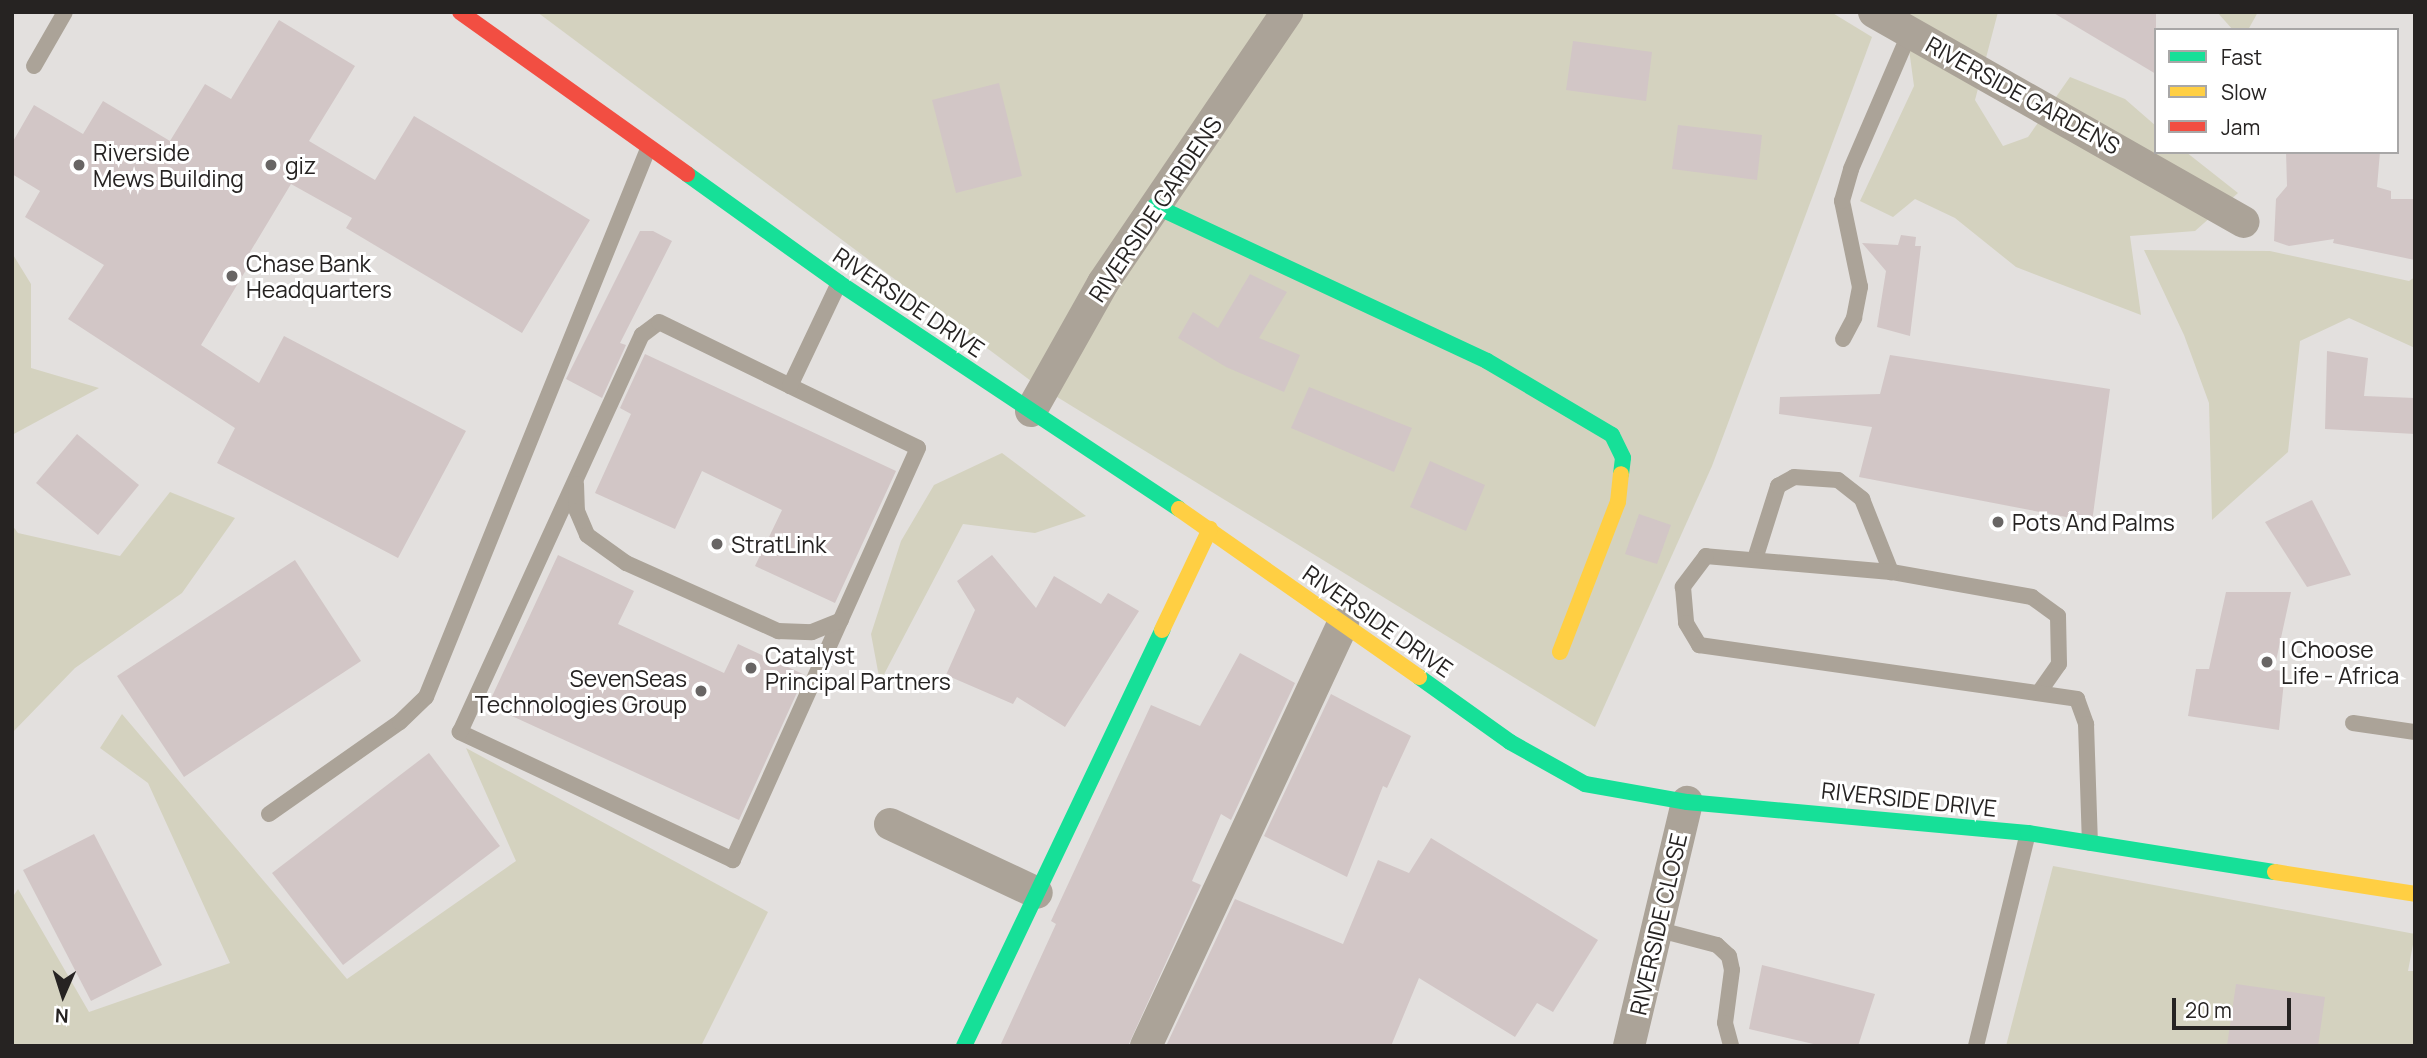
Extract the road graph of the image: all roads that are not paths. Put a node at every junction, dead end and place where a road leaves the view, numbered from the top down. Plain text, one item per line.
1 (65, 12) edge
2 (460, 12) edge
3 (1287, 12) edge
4 (1874, 12) edge
5 (1910, 32) junction
6 (34, 66) dead end
7 (648, 149) junction
8 (1156, 206) junction
9 (2243, 222) dead end
10 (839, 283) junction
11 (1843, 339) dead end
12 (790, 386) junction
13 (1031, 411) junction
14 (576, 481) junction
15 (1210, 529) junction
16 (1755, 559) junction
17 (1891, 572) junction
18 (841, 620) junction
19 (1343, 624) junction
20 (1560, 652) dead end
21 (2040, 691) junction
22 (2353, 723) dead end
23 (2415, 732) edge
24 (1687, 802) junction
25 (269, 814) dead end
26 (890, 824) dead end
27 (2028, 833) junction
28 (2090, 842) junction
29 (1037, 893) junction
30 (2415, 894) edge
31 (1656, 929) junction
32 (964, 1046) edge
33 (1146, 1046) edge
34 (1629, 1046) edge
35 (1731, 1046) edge
36 (1976, 1046) edge

1 - 6 lane
2 - 7 street, RIVERSIDE DRIVE
3 - 8 street, RIVERSIDE GARDENS
4 - 5 street, RIVERSIDE GARDENS
5 - 9 street, RIVERSIDE GARDENS
5 - 11 lane
7 - 10 street, RIVERSIDE DRIVE
7 - 25 lane
8 - 13 street, RIVERSIDE GARDENS
8 - 20 street
10 - 12 lane
10 - 13 street, RIVERSIDE DRIVE
12 - 14 lane
12 - 18 lane
13 - 15 street, RIVERSIDE DRIVE
14 - 18 lane
14 - 18 lane
15 - 19 street, RIVERSIDE DRIVE
15 - 29 street
16 - 17 lane
16 - 17 lane
16 - 21 lane
17 - 21 lane
19 - 24 street, RIVERSIDE DRIVE
19 - 33 street
21 - 28 lane
22 - 23 lane
24 - 27 street, RIVERSIDE DRIVE
24 - 31 street, RIVERSIDE CLOSE
26 - 29 street
27 - 28 street, RIVERSIDE DRIVE
27 - 36 lane
28 - 30 street, RIVERSIDE DRIVE
29 - 32 street
31 - 34 street, RIVERSIDE CLOSE
31 - 35 lane

